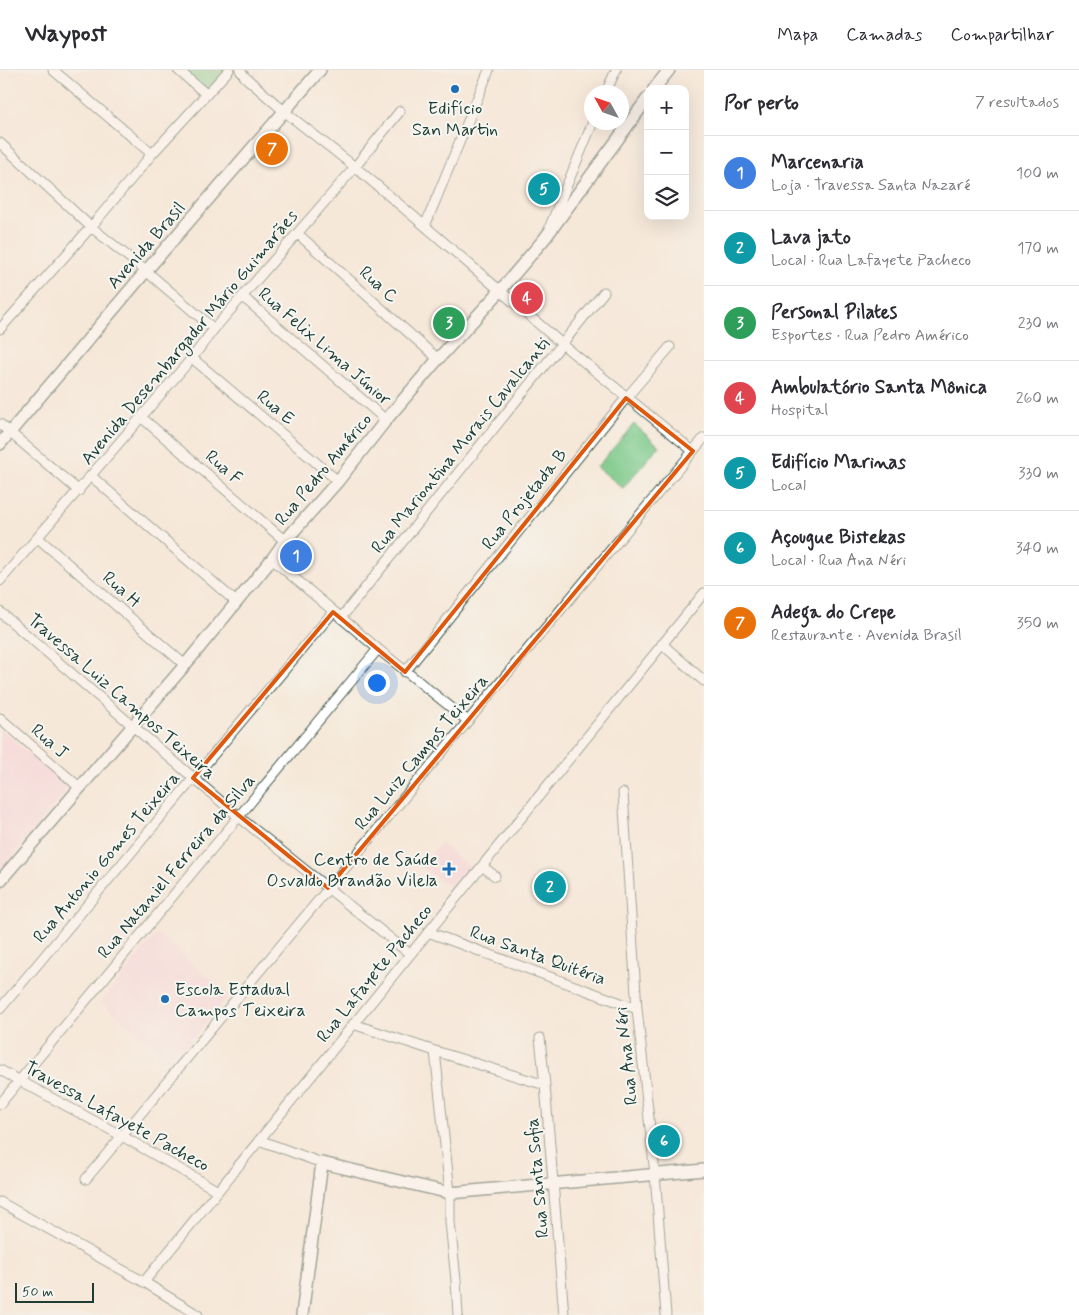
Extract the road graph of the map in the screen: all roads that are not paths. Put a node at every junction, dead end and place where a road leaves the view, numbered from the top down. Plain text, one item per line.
1 (54, 70) edge
2 (178, 70) edge
3 (229, 70) edge
4 (240, 70) edge
5 (320, 70) edge
6 (489, 70) edge
7 (616, 70) edge
8 (669, 70) edge
9 (609, 85) edge
10 (657, 85) edge
11 (206, 94) junction
12 (644, 103) edge
13 (400, 111) dead end
14 (284, 112) junction
15 (590, 130) edge
16 (0, 142) edge
17 (152, 154) junction
18 (355, 167) junction
19 (426, 226) junction
20 (92, 227) junction
21 (298, 234) junction
22 (545, 238) junction
23 (146, 271) junction
24 (500, 291) junction
25 (604, 292) dead end
26 (243, 297) junction
27 (2, 322) edge
28 (214, 329) junction
29 (562, 344) junction
30 (670, 347) dead end
31 (192, 358) junction
32 (438, 359) junction
33 (626, 398) junction
34 (141, 417) junction
35 (386, 420) junction
36 (0, 424) edge
37 (10, 432) junction
38 (704, 438) edge
39 (0, 444) edge
40 (693, 451) junction
41 (91, 476) junction
42 (338, 481) junction
43 (79, 491) junction
44 (38, 538) junction
45 (285, 541) junction
46 (272, 559) junction
47 (0, 581) edge
48 (704, 592) edge
49 (236, 602) junction
50 (0, 612) edge
51 (337, 615) junction
52 (662, 644) junction
53 (378, 649) junction
54 (184, 665) junction
55 (405, 672) junction
56 (704, 681) edge
57 (0, 718) edge
58 (468, 721) junction
59 (133, 724) junction
60 (193, 778) junction
61 (79, 787) junction
62 (623, 793) dead end
63 (239, 816) junction
64 (482, 866) junction
65 (495, 876) dead end
66 (0, 882) edge
67 (328, 888) junction
68 (428, 932) junction
69 (410, 954) junction
70 (0, 1009) edge
71 (637, 1009) junction
72 (353, 1024) junction
73 (540, 1038) dead end
74 (435, 1051) junction
75 (0, 1070) edge
76 (20, 1080) junction
77 (545, 1085) junction
78 (0, 1104) edge
79 (122, 1136) junction
80 (259, 1140) junction
81 (322, 1163) junction
82 (704, 1170) edge
83 (655, 1174) junction
84 (86, 1179) dead end
85 (554, 1183) junction
86 (218, 1191) junction
87 (450, 1193) junction
88 (0, 1202) edge
89 (144, 1282) junction
90 (198, 1315) edge
91 (302, 1315) edge
92 (458, 1315) edge
93 (564, 1315) edge
94 (666, 1315) edge

1 - 17 street
2 - 11 street
3 - 11 street
4 - 14 street
5 - 14 street, Avenida Brasil
6 - 19 street
7 - 9 street
8 - 10 street
11 - 17 street
12 - 22 street, Rua Pedro Américo
13 - 18 street, Avenida Desembargador Mário Guimarães
14 - 18 street
14 - 23 street, Avenida Brasil
15 - 22 street
16 - 20 street
17 - 20 street
18 - 19 street
18 - 21 street, Avenida Desembargador Mário Guimarães
19 - 24 street
20 - 23 street
20 - 27 street
21 - 26 street, Avenida Desembargador Mário Guimarães
21 - 32 street, Rua C
22 - 24 street, Rua Pedro Américo
23 - 28 street
23 - 37 street, Avenida Brasil
24 - 29 street
24 - 32 street, Rua Pedro Américo
25 - 29 street, Rua Mariontina Morais Cavalcanti
26 - 28 street, Avenida Desembargador Mário Guimarães
26 - 35 street, Rua Felix Lima Júnior
28 - 31 street, Avenida Desembargador Mário Guimarães
29 - 33 street
29 - 51 street, Rua Mariontina Morais Cavalcanti
30 - 33 street, Rua Projetada B
31 - 34 street, Avenida Desembargador Mário Guimarães
31 - 42 street, Rua E
32 - 35 street, Rua Pedro Américo
33 - 40 street
33 - 55 street, Rua Projetada B
34 - 41 street, Avenida Desembargador Mário Guimarães
34 - 45 street, Rua F
35 - 42 street, Rua Pedro Américo
36 - 37 street
37 - 39 street, Avenida Brasil
37 - 43 street
38 - 40 street, Rua Luiz Campos Teixeira
40 - 58 street, Rua Luiz Campos Teixeira
41 - 43 street, Avenida Desembargador Mário Guimarães
41 - 49 street
42 - 45 street, Rua Pedro Américo
43 - 44 street, Avenida Desembargador Mário Guimarães
44 - 47 street, Avenida Desembargador Mário Guimarães
44 - 54 street, Rua H
45 - 46 street, Rua Pedro Américo
46 - 49 street, Rua Pedro Américo
46 - 51 street
48 - 52 street, Rua Lafayete Pacheco
49 - 54 street, Rua Pedro Américo
50 - 59 street, Travessa Luiz Campos Teixeira
51 - 53 street
51 - 60 street, Rua Antonio Gomes Teixeira
52 - 56 street
52 - 64 street, Rua Lafayete Pacheco
53 - 55 street
53 - 63 street, Rua Nataniel Ferreira da Silva
54 - 59 street, Rua Pedro Américo
55 - 58 street
57 - 61 street, Rua J
58 - 67 street, Rua Luiz Campos Teixeira
59 - 60 street, Travessa Luiz Campos Teixeira
59 - 61 street, Rua Pedro Américo
60 - 63 street, Travessa Luiz Campos Teixeira
60 - 70 street, Rua Antonio Gomes Teixeira
61 - 66 street, Rua Pedro Américo
62 - 71 street, Rua Ana Néri
63 - 67 street, Travessa Luiz Campos Teixeira
63 - 76 street, Rua Nataniel Ferreira da Silva
64 - 65 street
64 - 68 street, Rua Lafayete Pacheco
67 - 69 street, Travessa Luiz Campos Teixeira
67 - 79 street, Rua Luiz Campos Teixeira
68 - 69 street, Rua Lafayete Pacheco
68 - 71 street, Rua Santa Quitéria
69 - 72 street, Rua Lafayete Pacheco
71 - 83 street, Rua Ana Néri
72 - 74 street
72 - 80 street, Rua Lafayete Pacheco
73 - 77 street, Rua Santa Sofia
74 - 77 street
74 - 87 street
75 - 76 street, Travessa Lafayete Pacheco
76 - 78 street, Rua Nataniel Ferreira da Silva
76 - 79 street, Travessa Lafayete Pacheco
77 - 85 street, Rua Santa Sofia
79 - 84 street, Rua Luiz Campos Teixeira
79 - 86 street, Travessa Lafayete Pacheco
80 - 81 street
80 - 86 street, Rua Lafayete Pacheco
81 - 87 street
81 - 91 street
82 - 83 street
83 - 85 street
83 - 94 street, Rua Ana Néri
85 - 87 street
85 - 93 street, Rua Santa Sofia
86 - 89 street, Rua Lafayete Pacheco
87 - 92 street
88 - 89 street
89 - 90 street

